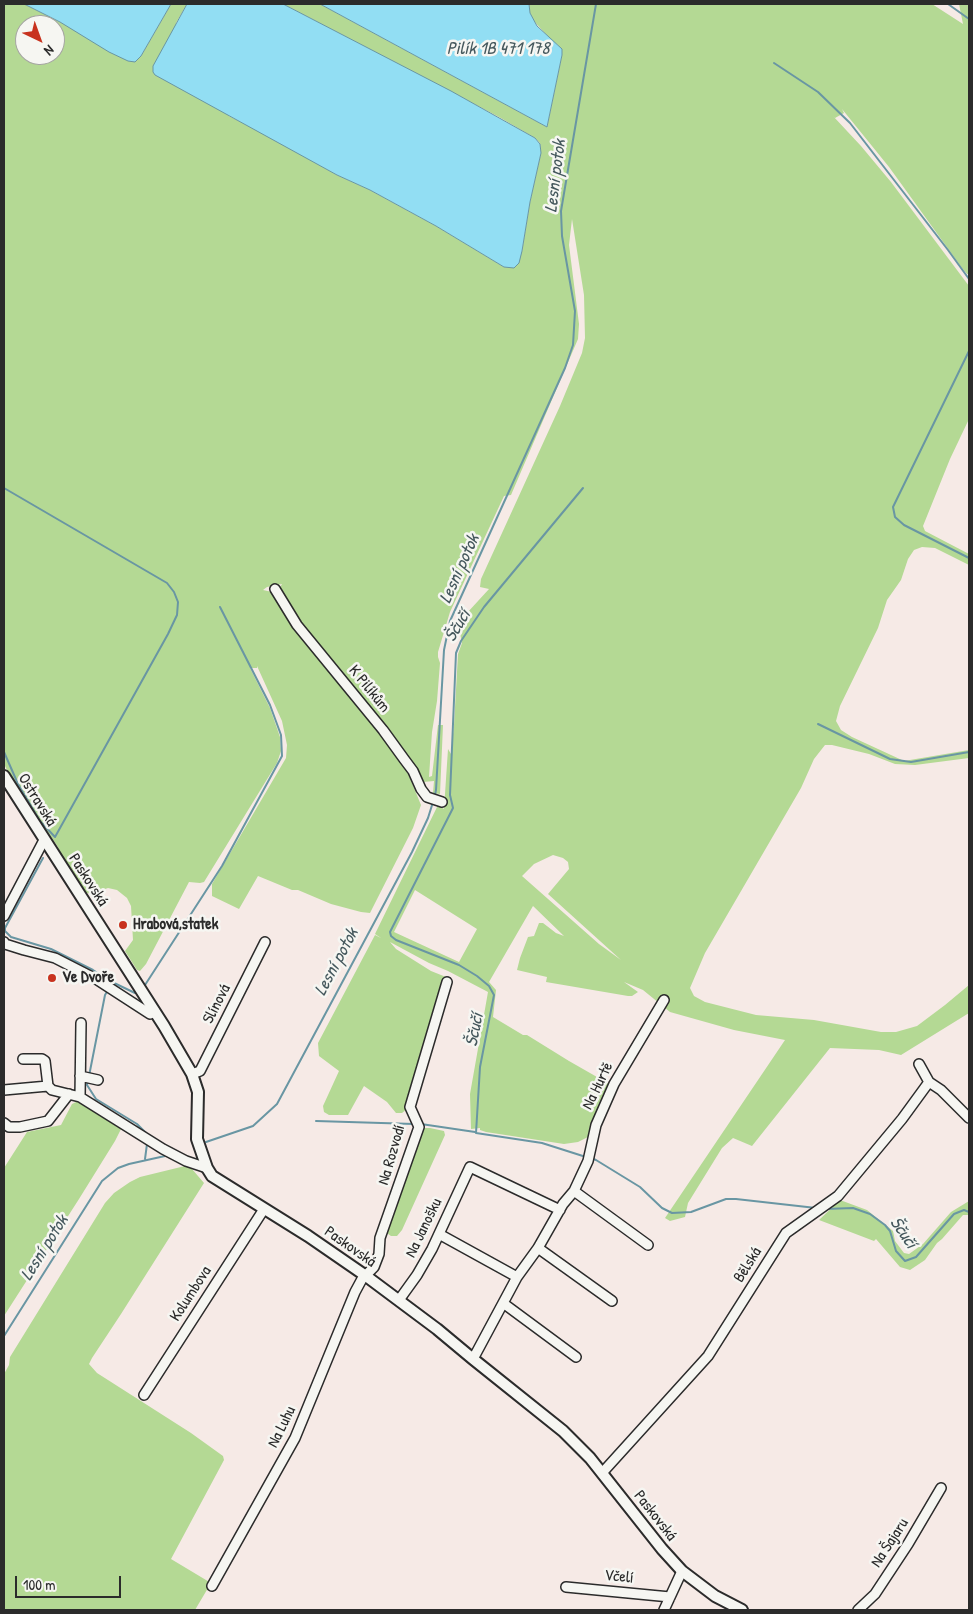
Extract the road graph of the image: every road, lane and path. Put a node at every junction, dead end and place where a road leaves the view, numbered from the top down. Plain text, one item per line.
1 (275, 589) dead end
2 (4, 776) edge
3 (437, 800) dead end
4 (44, 840) junction
5 (4, 916) edge
6 (265, 942) dead end
7 (4, 943) edge
8 (447, 982) dead end
9 (664, 1000) dead end
10 (155, 1012) junction
11 (81, 1023) dead end
12 (24, 1058) dead end
13 (919, 1064) dead end
14 (192, 1074) junction
15 (929, 1082) junction
16 (48, 1086) junction
17 (4, 1090) edge
18 (69, 1094) junction
19 (80, 1097) junction
20 (969, 1118) edge
21 (4, 1123) edge
22 (207, 1168) junction
23 (574, 1191) junction
24 (264, 1209) junction
25 (560, 1210) junction
26 (439, 1234) junction
27 (648, 1245) dead end
28 (538, 1248) junction
29 (366, 1276) junction
30 (517, 1277) junction
31 (399, 1300) junction
32 (612, 1301) dead end
33 (503, 1303) junction
34 (576, 1358) dead end
35 (473, 1359) junction
36 (144, 1395) dead end
37 (602, 1473) junction
38 (941, 1488) dead end
39 (682, 1571) junction
40 (212, 1586) dead end
41 (566, 1587) dead end
42 (670, 1597) junction
43 (664, 1610) edge
44 (742, 1610) edge
45 (858, 1610) edge

1 - 3 street, K Pilíkům
2 - 4 street, Ostravská
4 - 5 street
4 - 10 street, Paskovská
6 - 14 street, Slínová
7 - 10 street
8 - 29 street, Na Rozvodí
9 - 23 street, Na Hurtě
10 - 14 street, Paskovská
11 - 19 street
12 - 16 street
13 - 15 street
14 - 22 street, Paskovská
15 - 20 street
15 - 37 street, Bělská
16 - 17 street
16 - 18 street
18 - 19 street
18 - 21 street
19 - 22 street
22 - 24 street, Paskovská
23 - 25 street, Na Hurtě
23 - 27 street
24 - 29 street, Paskovská
24 - 36 street, Kolumbova
25 - 26 street, Na Janošku
25 - 28 street, Na Hurtě
26 - 30 street
26 - 31 street, Na Janošku
28 - 30 street, Na Hurtě
28 - 32 street
29 - 31 street, Paskovská
29 - 40 street, Na Luhu
30 - 33 street, Na Hurtě
31 - 35 street, Paskovská
33 - 34 street
33 - 35 street, Na Hurtě
35 - 37 street, Paskovská
37 - 39 street, Paskovská
38 - 45 street, Na Šajaru
39 - 42 street
39 - 44 street, Paskovská
41 - 42 street, Včelí
42 - 43 street

